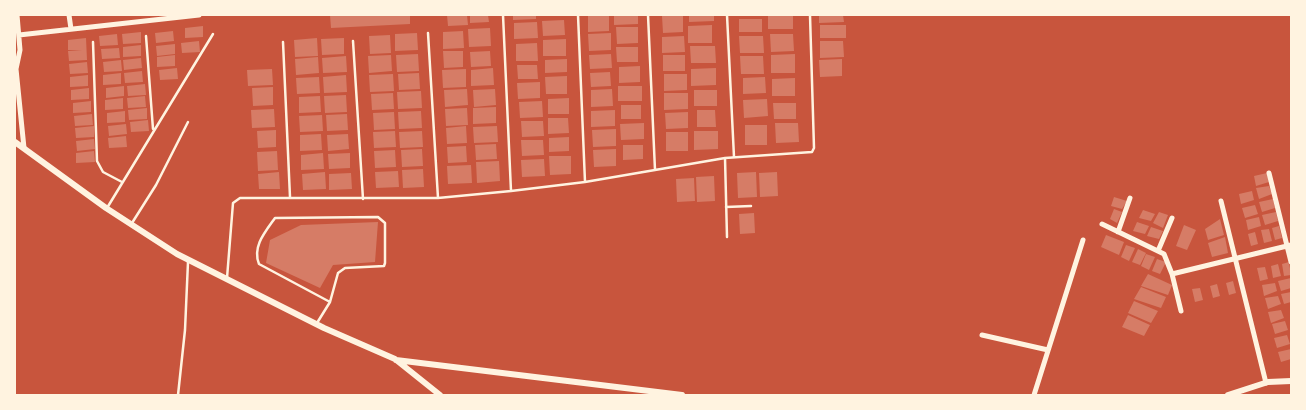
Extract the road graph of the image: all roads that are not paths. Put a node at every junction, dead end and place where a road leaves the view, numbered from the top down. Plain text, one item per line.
1 (17, 15) edge
2 (69, 15) edge
3 (199, 15) edge
4 (503, 15) edge
5 (578, 15) edge
6 (648, 15) edge
7 (727, 15) edge
8 (810, 15) edge
9 (158, 17) edge
10 (71, 29) junction
11 (428, 33) dead end
12 (213, 34) dead end
13 (19, 35) junction
14 (146, 36) dead end
15 (354, 41) dead end
16 (93, 42) dead end
17 (284, 42) dead end
18 (16, 68) edge
19 (188, 122) dead end
20 (153, 131) junction
21 (15, 142) edge
22 (24, 148) junction
23 (734, 157) junction
24 (725, 158) junction
25 (655, 170) junction
26 (1269, 173) dead end
27 (122, 182) junction
28 (585, 182) junction
29 (512, 191) junction
30 (290, 197) junction
31 (438, 198) junction
32 (1130, 198) dead end
33 (363, 199) junction
34 (1222, 201) dead end
35 (751, 206) dead end
36 (726, 207) junction
37 (106, 208) junction
38 (1172, 218) dead end
39 (1102, 224) dead end
40 (132, 225) junction
41 (1118, 232) junction
42 (727, 237) dead end
43 (1084, 240) dead end
44 (1289, 245) edge
45 (1158, 251) junction
46 (1236, 258) junction
47 (188, 260) junction
48 (1291, 262) edge
49 (1172, 274) junction
50 (227, 279) junction
51 (330, 302) junction
52 (1181, 311) dead end
53 (316, 324) junction
54 (982, 335) dead end
55 (1048, 350) junction
56 (395, 360) junction
57 (1291, 381) edge
58 (1266, 383) junction
59 (178, 395) edge
60 (440, 395) edge
61 (682, 395) edge
62 (1034, 395) edge
63 (1228, 395) edge

1 - 13 street
2 - 10 street
3 - 9 street
4 - 29 lane
5 - 28 lane
6 - 25 lane
7 - 23 lane
8 - 23 lane
9 - 10 street
10 - 13 street
11 - 31 lane
12 - 20 lane
13 - 18 street
14 - 20 lane
15 - 33 lane
16 - 27 lane
17 - 30 lane
18 - 22 street
19 - 40 lane
20 - 27 lane
21 - 22 street
22 - 37 street
23 - 24 lane
24 - 25 lane
24 - 36 lane
25 - 28 lane
26 - 44 street
27 - 37 lane
28 - 29 lane
29 - 31 lane
30 - 33 lane
30 - 50 lane
31 - 33 lane
32 - 41 street
34 - 46 street
35 - 36 lane
36 - 42 lane
37 - 40 street
38 - 45 street
39 - 41 street
40 - 47 street
41 - 45 street
43 - 55 street
44 - 46 street
44 - 48 street
45 - 49 street
46 - 49 street
46 - 58 street
47 - 50 street
47 - 59 lane
49 - 52 street
50 - 53 street
51 - 51 lane
51 - 53 lane
53 - 56 street
54 - 55 street
55 - 62 street
56 - 60 street
56 - 61 street
57 - 58 street
58 - 63 street

